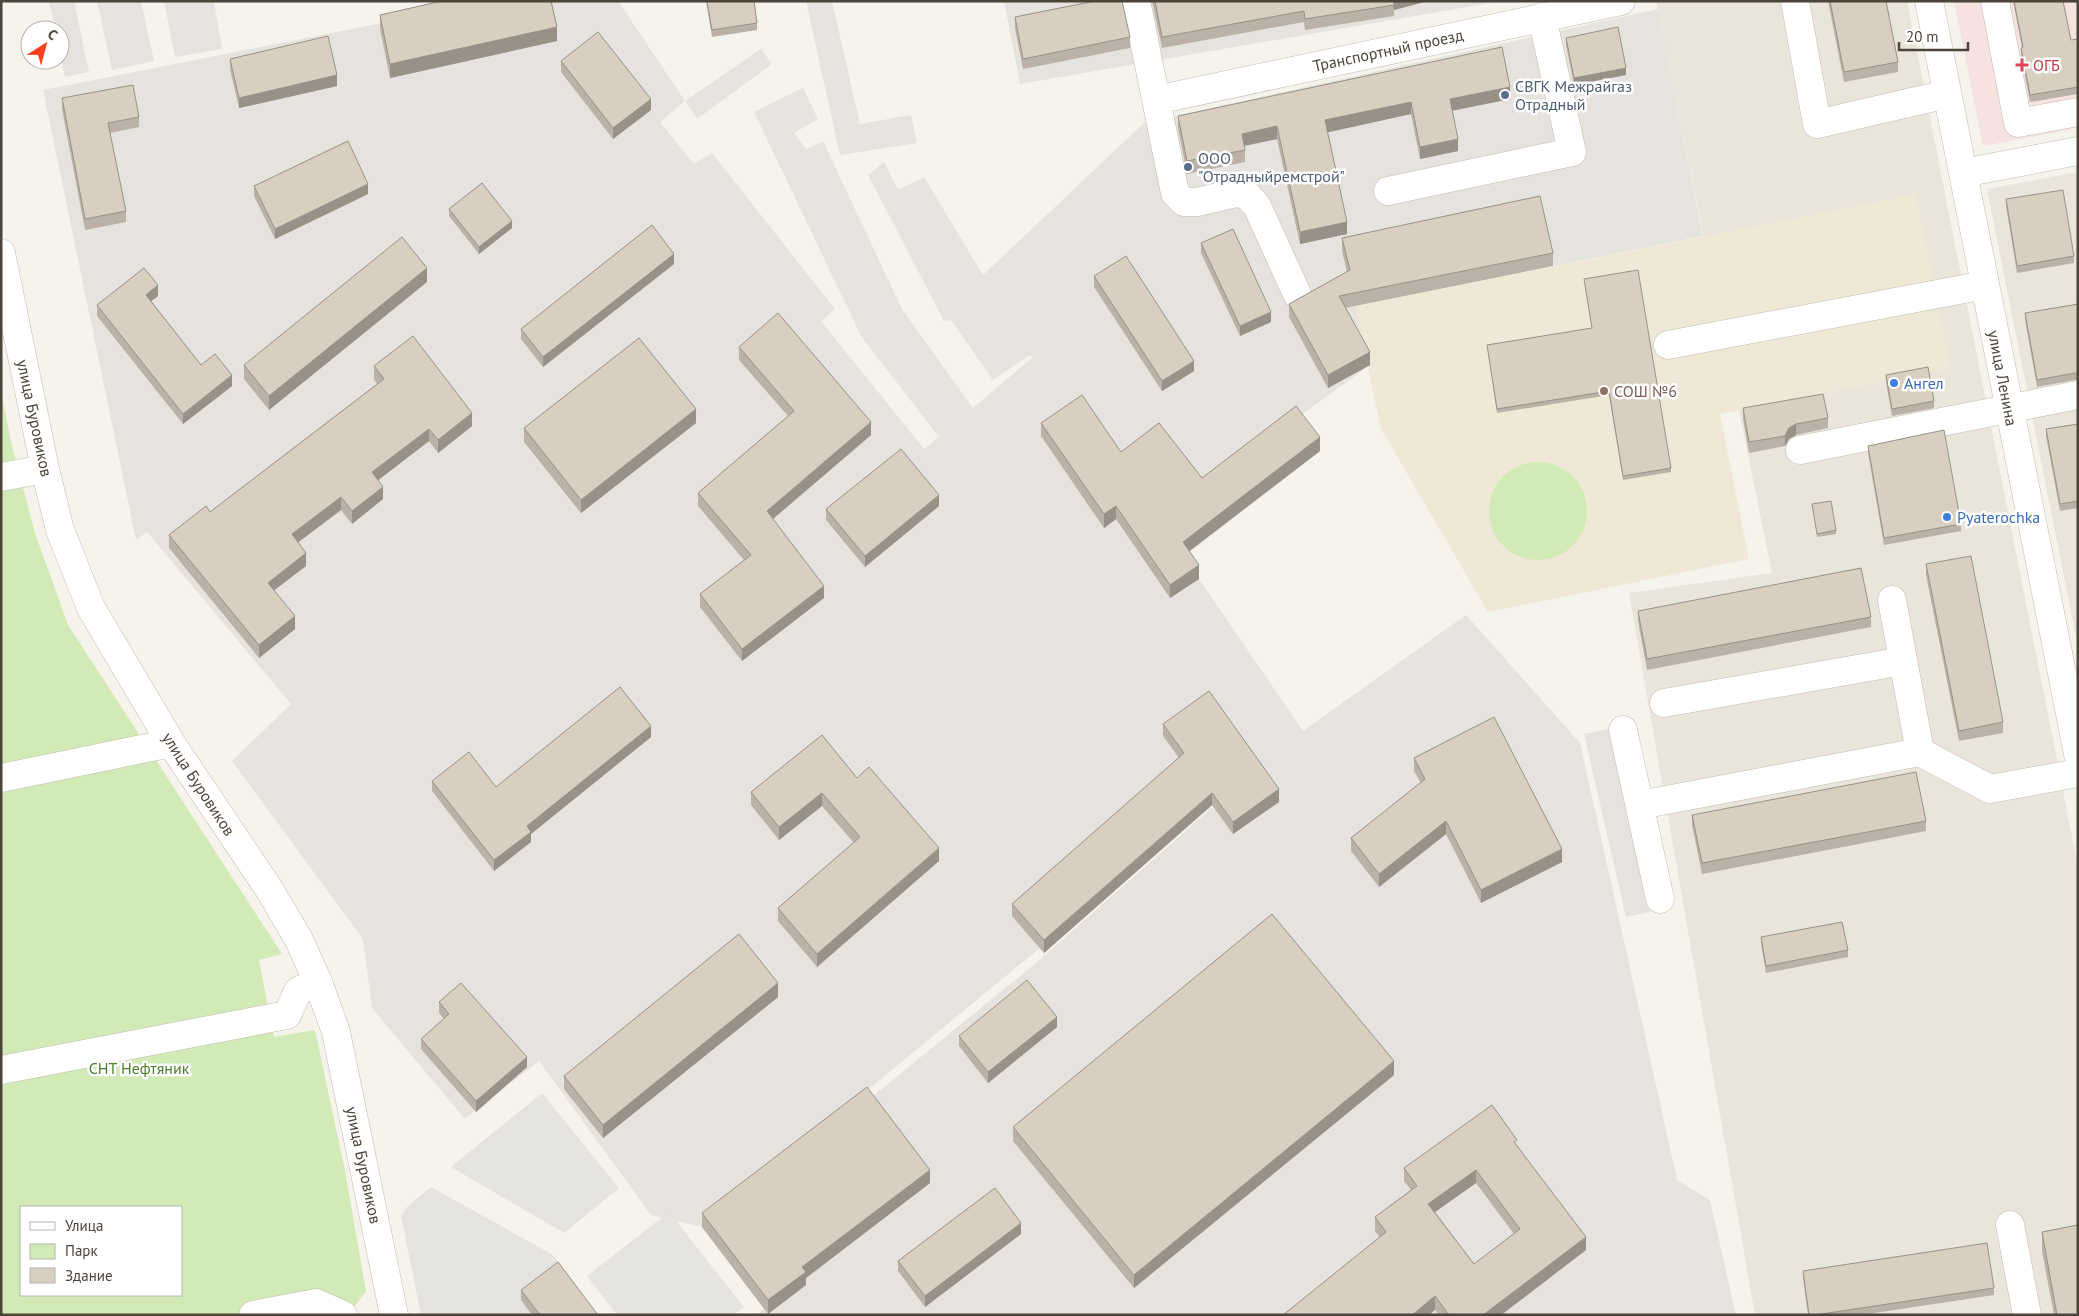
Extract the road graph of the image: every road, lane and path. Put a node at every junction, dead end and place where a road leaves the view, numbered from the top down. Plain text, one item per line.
1 (1136, 1) edge
2 (1621, 1) edge
3 (1795, 1) edge
4 (1928, 1) edge
5 (1995, 1) edge
6 (1542, 18) junction
7 (1947, 94) junction
8 (1156, 100) junction
9 (2078, 112) edge
10 (2078, 151) edge
11 (1962, 172) junction
12 (1388, 191) dead end
13 (1, 253) edge
14 (1985, 285) junction
15 (1297, 294) dead end
16 (1668, 345) dead end
17 (2078, 395) edge
18 (2009, 408) junction
19 (1800, 450) dead end
20 (44, 469) junction
21 (1, 477) edge
22 (1892, 600) dead end
23 (1903, 661) junction
24 (1664, 703) dead end
25 (1623, 730) dead end
26 (172, 743) junction
27 (1920, 752) junction
28 (2078, 754) edge
29 (2078, 773) edge
30 (1, 778) edge
31 (1640, 805) junction
32 (1660, 899) dead end
33 (318, 982) junction
34 (1, 1070) edge
35 (2010, 1225) dead end
36 (253, 1315) edge
37 (343, 1315) edge
38 (394, 1315) edge
39 (2027, 1315) edge

1 - 8 street
2 - 6 street, Транспортный проезд
3 - 7 street
4 - 7 street, улица Ленина
5 - 9 street
6 - 8 street, Транспортный проезд
6 - 12 street
7 - 11 street, улица Ленина
8 - 15 street
10 - 11 street
11 - 14 street, улица Ленина
13 - 20 street, улица Буровиков
14 - 16 street
14 - 18 street, улица Ленина
17 - 18 street
18 - 19 street
18 - 28 street, улица Ленина
20 - 21 street
20 - 26 street, улица Буровиков
22 - 23 street
23 - 24 street
23 - 27 street
25 - 31 street
26 - 30 street
26 - 33 street, улица Буровиков
27 - 29 street
27 - 31 street
31 - 32 street
33 - 34 street
33 - 38 street, улица Буровиков
35 - 39 street
36 - 37 street

